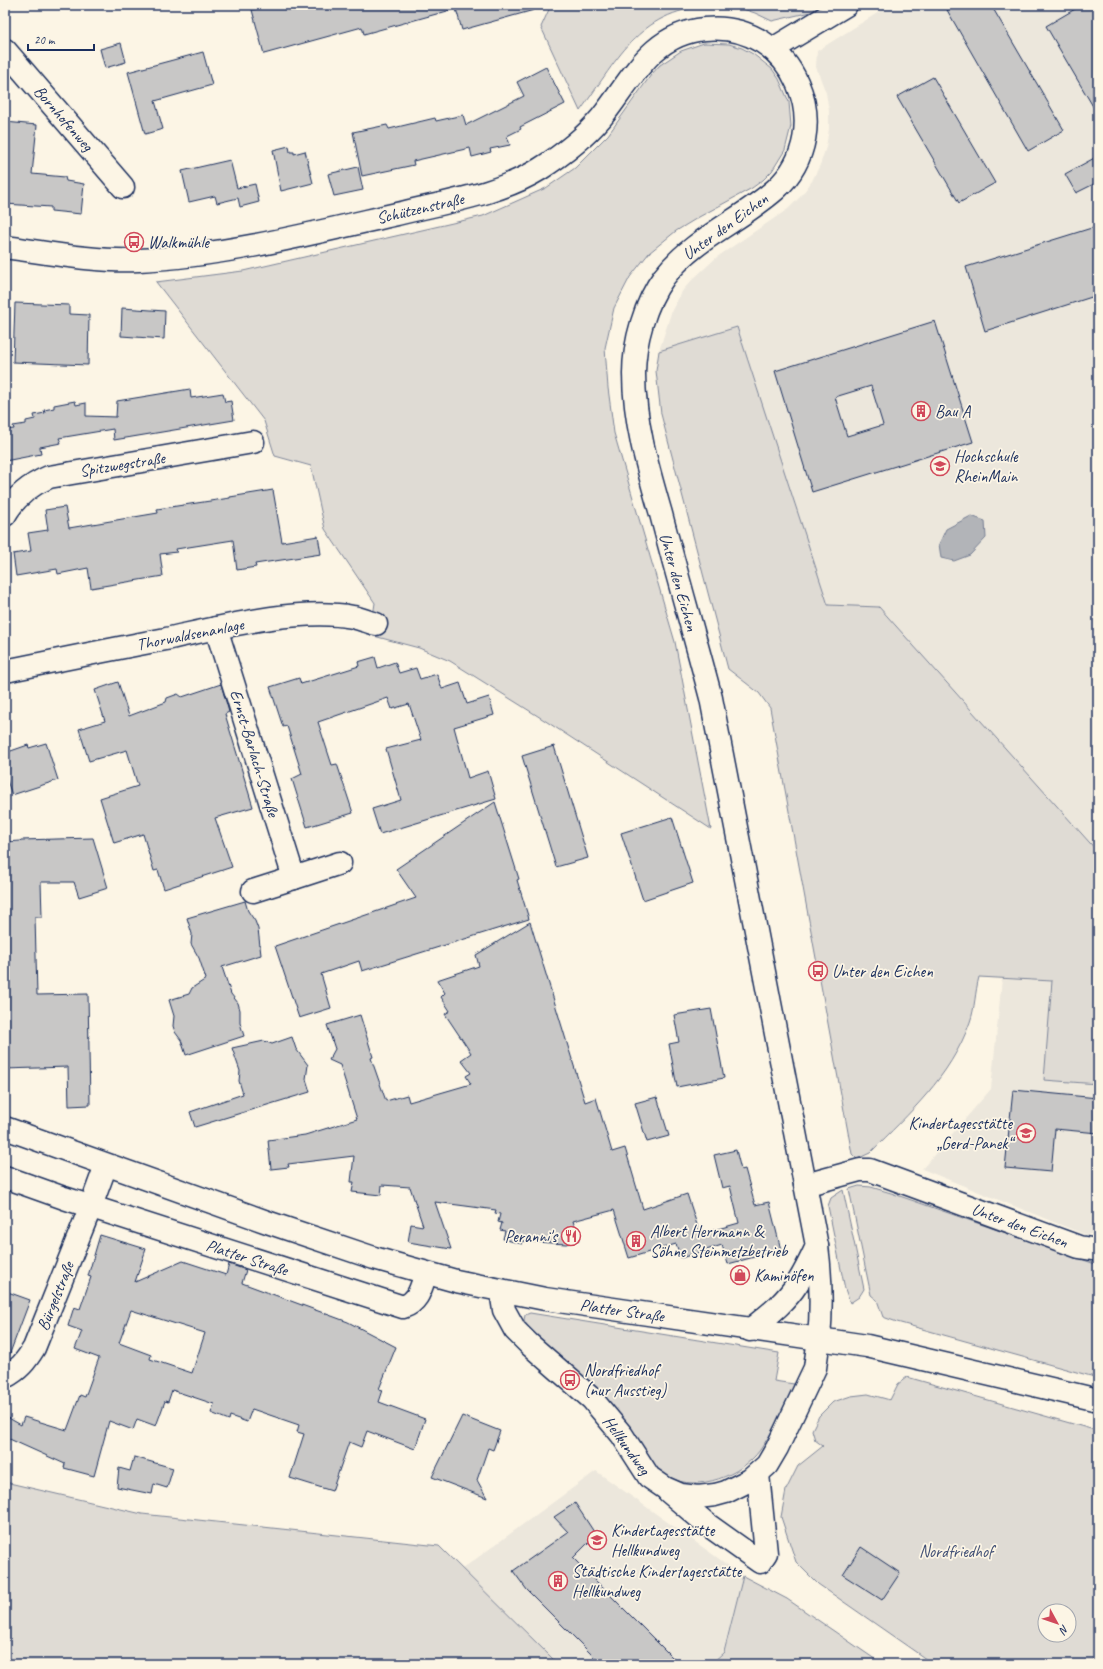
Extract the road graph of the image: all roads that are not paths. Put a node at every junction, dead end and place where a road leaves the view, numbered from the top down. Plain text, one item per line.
1 (846, 5) edge
2 (773, 49) junction
3 (5, 50) edge
4 (123, 187) dead end
5 (5, 247) edge
6 (253, 442) dead end
7 (5, 515) edge
8 (376, 624) dead end
9 (216, 628) junction
10 (5, 671) edge
11 (340, 863) dead end
12 (294, 878) junction
13 (253, 891) dead end
14 (5, 1128) edge
15 (106, 1164) junction
16 (5, 1177) edge
17 (805, 1185) junction
18 (91, 1206) junction
19 (817, 1246) junction
20 (1098, 1250) edge
21 (426, 1273) junction
22 (501, 1291) junction
23 (750, 1330) junction
24 (819, 1338) junction
25 (5, 1377) edge
26 (1098, 1400) edge
27 (758, 1474) junction
28 (665, 1488) junction

1 - 2 main road
2 - 5 main road, Schützenstraße
2 - 17 main road, Unter den Eichen
3 - 4 main road, Bornhofenweg
6 - 7 main road, Spitzwegstraße
8 - 9 main road, Thorwaldsenanlage
9 - 10 main road, Thorwaldsenanlage
9 - 12 main road, Ernst-Barlach-Straße
11 - 12 main road
12 - 13 main road
14 - 15 main road, Platter Straße
15 - 18 main road
15 - 21 main road, Platter Straße
16 - 18 main road
17 - 19 main road, Unter den Eichen
17 - 20 main road, Unter den Eichen
18 - 21 main road, Platter Straße
18 - 25 main road, Bürgelstraße
19 - 23 main road
19 - 24 main road, Unter den Eichen
21 - 22 main road, Platter Straße
22 - 23 main road, Platter Straße
22 - 28 main road, Hellkundweg
23 - 24 main road, Platter Straße
24 - 26 main road, Platter Straße
24 - 27 main road, Hellkundweg
27 - 28 main road, Hellkundweg
27 - 28 main road, Hellkundweg

